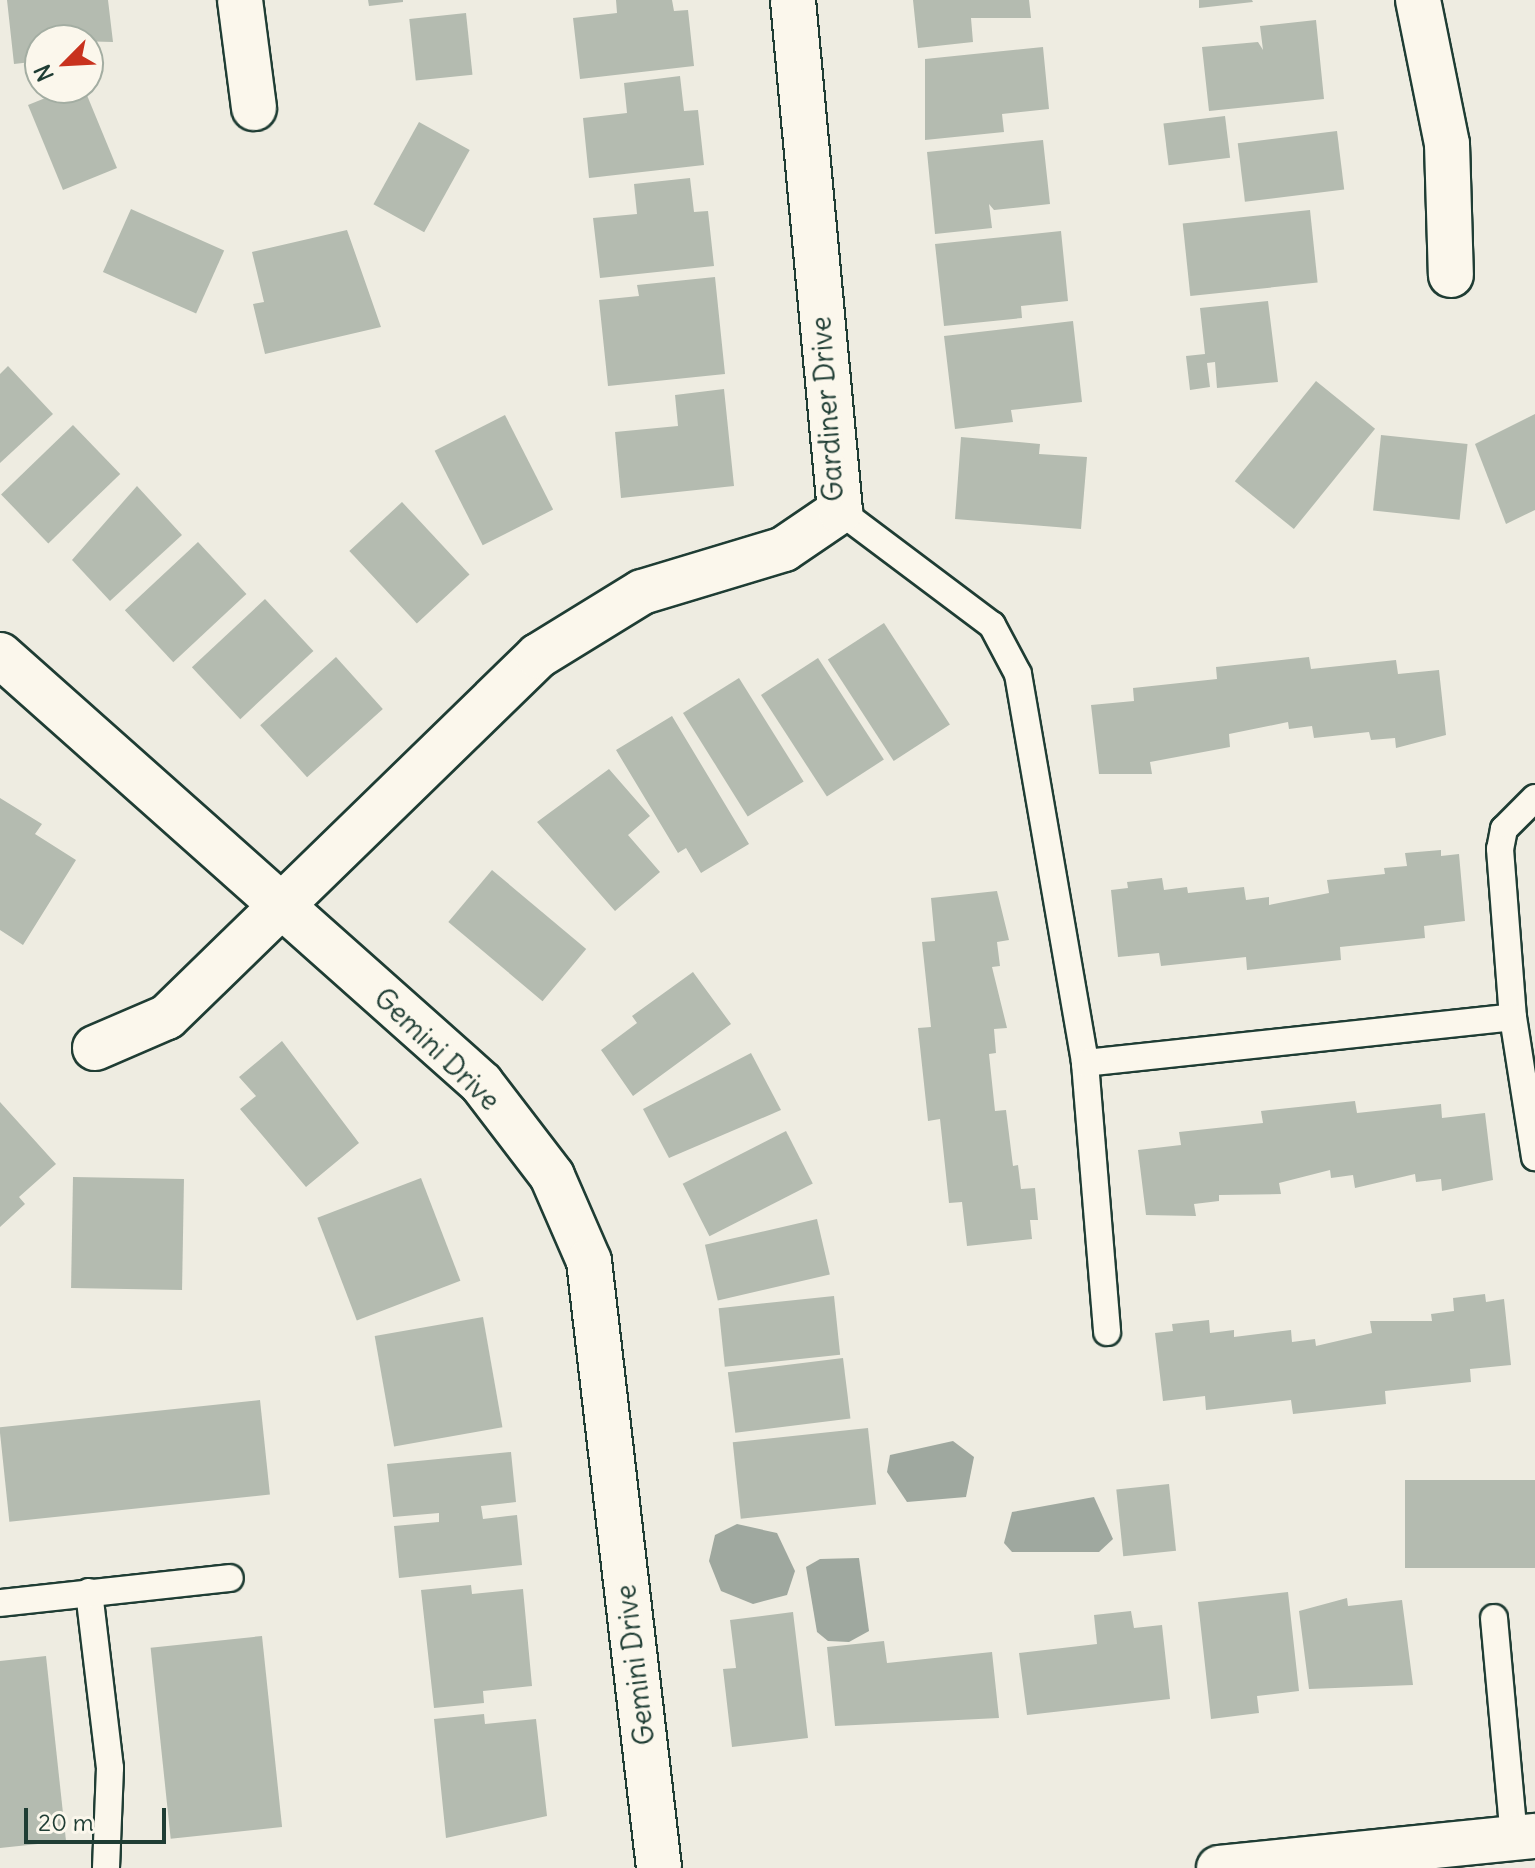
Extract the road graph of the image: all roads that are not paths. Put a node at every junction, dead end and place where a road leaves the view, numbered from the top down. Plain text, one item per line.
1 (240, 0) edge
2 (793, 0) edge
3 (1418, 0) edge
4 (254, 108) dead end
5 (1451, 275) dead end
6 (840, 511) junction
7 (0, 655) edge
8 (1535, 798) edge
9 (281, 906) junction
10 (1513, 1017) junction
11 (95, 1048) dead end
12 (1085, 1063) junction
13 (1535, 1157) edge
14 (1107, 1332) dead end
15 (230, 1578) dead end
16 (89, 1592) junction
17 (0, 1603) edge
18 (1494, 1618) dead end
19 (1524, 1837) edge
20 (106, 1868) edge
21 (659, 1868) edge
22 (1219, 1868) edge

1 - 4 street
2 - 6 street, Gardiner Drive
3 - 5 street
6 - 9 street, Gardiner Drive
6 - 12 lane
7 - 9 street, Gemini Drive
8 - 10 lane
9 - 11 street, Gardiner Drive
9 - 21 street, Gemini Drive
10 - 12 lane
10 - 13 lane
12 - 14 lane
15 - 16 lane
16 - 17 lane
16 - 20 lane
18 - 19 lane
19 - 22 street

